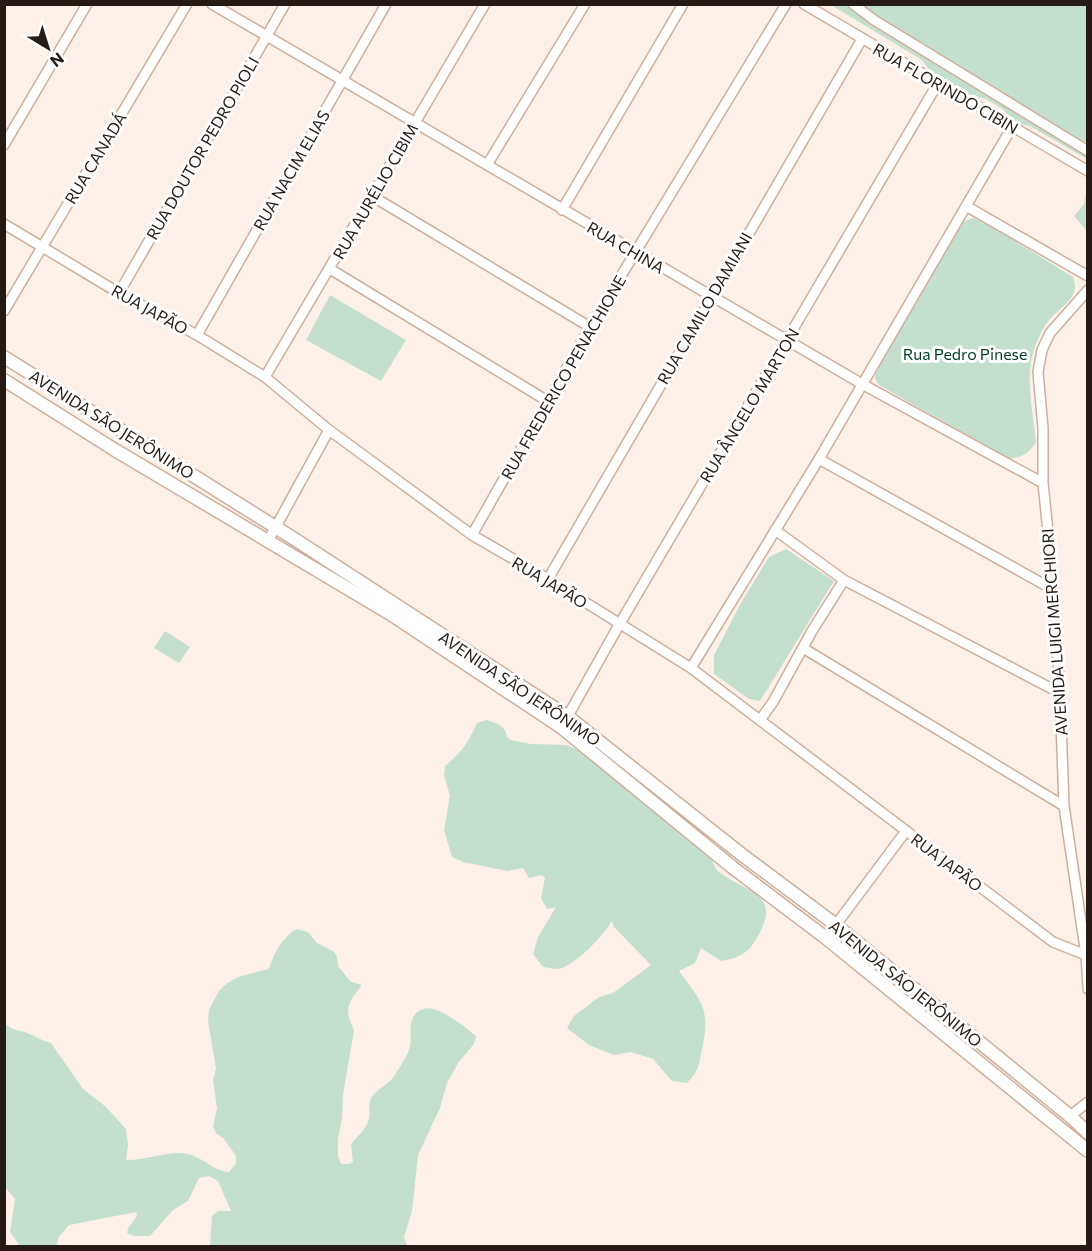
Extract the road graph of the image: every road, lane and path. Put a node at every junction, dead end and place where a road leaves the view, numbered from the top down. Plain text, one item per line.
1 (87, 4) edge
2 (187, 4) edge
3 (212, 4) edge
4 (285, 4) edge
5 (386, 4) edge
6 (485, 4) edge
7 (585, 4) edge
8 (683, 4) edge
9 (786, 4) edge
10 (804, 4) edge
11 (853, 4) edge
12 (266, 36) junction
13 (862, 39) junction
14 (341, 81) junction
15 (938, 83) junction
16 (414, 124) junction
17 (1012, 127) junction
18 (4, 145) edge
19 (1088, 151) edge
20 (487, 165) junction
21 (1088, 171) edge
22 (372, 195) junction
23 (966, 206) junction
24 (562, 210) junction
25 (4, 224) edge
26 (43, 246) junction
27 (635, 252) junction
28 (330, 268) junction
29 (1088, 276) edge
30 (1088, 290) edge
31 (119, 293) junction
32 (711, 296) junction
33 (4, 311) edge
34 (590, 327) junction
35 (197, 335) junction
36 (787, 340) junction
37 (4, 357) edge
38 (265, 377) junction
39 (4, 380) edge
40 (862, 384) junction
41 (549, 402) junction
42 (329, 430) junction
43 (819, 459) junction
44 (1043, 483) junction
45 (276, 528) junction
46 (775, 530) junction
47 (472, 535) junction
48 (268, 541) junction
49 (548, 579) junction
50 (844, 580) junction
51 (1054, 590) junction
52 (619, 624) junction
53 (803, 648) junction
54 (691, 668) junction
55 (1060, 693) junction
56 (760, 720) junction
57 (564, 722) junction
58 (1064, 806) junction
59 (906, 831) junction
60 (724, 840) junction
61 (715, 853) junction
62 (836, 925) junction
63 (826, 938) junction
64 (1086, 955) junction
65 (1088, 989) edge
66 (1088, 1102) edge
67 (1041, 1113) junction
68 (1070, 1116) junction
69 (1088, 1134) edge
70 (1088, 1150) edge

1 - 18 street
2 - 26 street, RUA CANADÁ
3 - 12 street, RUA CHINA
4 - 12 street, RUA DOUTOR PEDRO PIOLI
5 - 14 street, RUA NACIM ELIAS
6 - 16 street, RUA AURÉLIO CIBIM
7 - 20 street
8 - 24 street
9 - 27 street, RUA FREDERICO PENACHIONE
10 - 13 street, RUA FLORINDO CIBIN
11 - 19 street, RUA FLORINDO CIBIN
12 - 14 street, RUA CHINA
12 - 31 street, RUA DOUTOR PEDRO PIOLI
13 - 15 street, RUA FLORINDO CIBIN
13 - 32 street, RUA CAMILO DAMIANI
14 - 16 street, RUA CHINA
14 - 35 street, RUA NACIM ELIAS
15 - 17 street, RUA FLORINDO CIBIN
15 - 36 street, RUA ÂNGELO MARTON
16 - 20 street, RUA CHINA
16 - 22 street, RUA AURÉLIO CIBIM
17 - 21 street, RUA FLORINDO CIBIN
17 - 23 street
20 - 24 street, RUA CHINA
22 - 28 street, RUA AURÉLIO CIBIM
22 - 34 street
23 - 29 street
23 - 40 street
24 - 27 street, RUA CHINA
25 - 26 street, RUA JAPÃO
26 - 31 street, RUA JAPÃO
26 - 33 street, RUA CANADÁ
27 - 32 street, RUA CHINA
27 - 34 street, RUA FREDERICO PENACHIONE
28 - 38 street, RUA AURÉLIO CIBIM
28 - 41 street
30 - 44 street, AVENIDA LUIGI MERCHIORI
31 - 35 street, RUA JAPÃO
32 - 36 street, RUA CHINA
32 - 49 street, RUA CAMILO DAMIANI
34 - 41 street, RUA FREDERICO PENACHIONE
35 - 38 street, RUA JAPÃO
36 - 40 street, RUA CHINA
36 - 52 street, RUA ÂNGELO MARTON
37 - 45 street, AVENIDA SÃO JERÔNIMO
38 - 42 street, RUA JAPÃO
39 - 48 street, AVENIDA SÃO JERÔNIMO
40 - 43 street
40 - 44 street, RUA CHINA
41 - 47 street, RUA FREDERICO PENACHIONE
42 - 45 street
42 - 47 street, RUA JAPÃO
43 - 46 street
43 - 51 street
44 - 51 street, AVENIDA LUIGI MERCHIORI
45 - 48 street
45 - 57 street, AVENIDA SÃO JERÔNIMO
46 - 50 street
46 - 54 street
47 - 49 street, RUA JAPÃO
48 - 57 street, AVENIDA SÃO JERÔNIMO
49 - 52 street, RUA JAPÃO
50 - 53 street
50 - 55 street
51 - 55 street, AVENIDA LUIGI MERCHIORI
52 - 54 street, RUA JAPÃO
52 - 57 street, RUA ÂNGELO MARTON
53 - 56 street
53 - 58 street
54 - 56 street, RUA JAPÃO
55 - 58 street, AVENIDA LUIGI MERCHIORI
56 - 59 street, RUA JAPÃO
57 - 60 street, AVENIDA SÃO JERÔNIMO
57 - 61 street, AVENIDA SÃO JERÔNIMO
58 - 64 street, AVENIDA LUIGI MERCHIORI
59 - 62 street
59 - 64 street, RUA JAPÃO
60 - 61 street
60 - 62 street, AVENIDA SÃO JERÔNIMO
61 - 63 street, AVENIDA SÃO JERÔNIMO
62 - 63 street
62 - 68 street, AVENIDA SÃO JERÔNIMO
63 - 67 street, AVENIDA SÃO JERÔNIMO
64 - 65 street, AVENIDA LUIGI MERCHIORI
66 - 68 street
67 - 69 street
67 - 70 street, AVENIDA SÃO JERÔNIMO
68 - 69 street, AVENIDA SÃO JERÔNIMO

